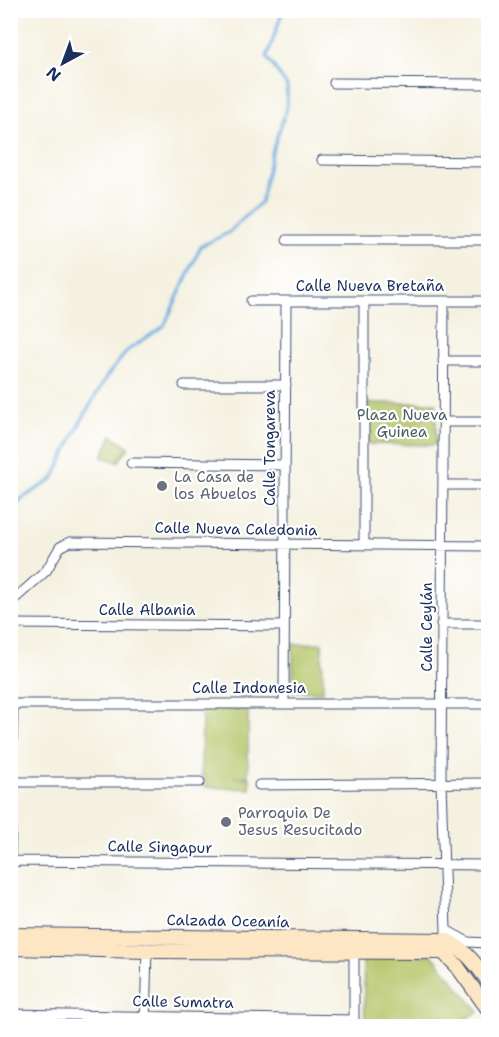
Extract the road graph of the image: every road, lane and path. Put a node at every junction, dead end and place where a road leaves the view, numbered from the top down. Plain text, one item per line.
1 (334, 83) dead end
2 (489, 84) edge
3 (322, 160) dead end
4 (489, 162) edge
5 (287, 240) dead end
6 (489, 240) edge
7 (251, 301) dead end
8 (286, 301) junction
9 (364, 301) junction
10 (444, 301) junction
11 (489, 301) edge
12 (443, 361) junction
13 (489, 361) edge
14 (184, 385) dead end
15 (286, 385) junction
16 (443, 422) junction
17 (489, 422) edge
18 (131, 463) dead end
19 (285, 465) junction
20 (443, 485) junction
21 (489, 485) edge
22 (285, 545) junction
23 (364, 545) junction
24 (443, 546) junction
25 (489, 546) edge
26 (10, 603) edge
27 (10, 624) edge
28 (441, 624) junction
29 (489, 624) edge
30 (284, 626) junction
31 (284, 703) junction
32 (12, 704) edge
33 (442, 704) junction
34 (489, 704) edge
35 (11, 782) edge
36 (200, 782) dead end
37 (441, 783) junction
38 (489, 783) edge
39 (259, 785) dead end
40 (11, 861) edge
41 (443, 865) junction
42 (489, 865) edge
43 (10, 881) edge
44 (10, 935) edge
45 (147, 936) junction
46 (445, 941) junction
47 (489, 943) edge
48 (10, 948) edge
49 (147, 951) junction
50 (354, 952) junction
51 (489, 981) edge
52 (487, 1004) edge
53 (10, 1014) edge
54 (75, 1015) junction
55 (291, 1020) junction
56 (145, 1022) edge
57 (354, 1023) edge
58 (75, 1026) edge
59 (279, 1026) edge

1 - 2 street
3 - 4 street
5 - 6 street
7 - 8 street, Calle Nueva Bretaña
8 - 9 street, Calle Nueva Bretaña
8 - 15 street, Calle Tongareva
9 - 10 street, Calle Nueva Bretaña
9 - 23 street
10 - 11 street, Calle Nueva Bretaña
10 - 12 street, Calle Ceylán
12 - 13 street
12 - 16 street, Calle Ceylán
14 - 15 street
15 - 19 street, Calle Tongareva
16 - 17 street
16 - 20 street, Calle Ceylán
18 - 19 street
19 - 22 street, Calle Tongareva
20 - 21 street
20 - 24 street, Calle Ceylán
22 - 23 street, Calle Nueva Caledonia
22 - 26 street, Calle Nueva Caledonia
22 - 30 street, Calle Tongareva
23 - 24 street, Calle Nueva Caledonia
24 - 25 street, Calle Nueva Caledonia
24 - 28 street, Calle Ceylán
27 - 30 street, Calle Albania
28 - 29 street
28 - 33 street, Calle Ceylán
30 - 31 street, Calle Tongareva
31 - 32 street, Calle Indonesia
31 - 33 street, Calle Indonesia
32 - 35 street
33 - 34 street, Calle Indonesia
33 - 37 street, Calle Ceylán
35 - 36 street
35 - 40 street
37 - 38 street
37 - 39 street
37 - 41 street, Calle Ceylán
40 - 41 street, Calle Singapur
40 - 43 street
41 - 42 street, Calle Singapur
41 - 46 street, Calle Ceylán
44 - 45 street, Calzada Oceanía
45 - 46 street, Calzada Oceanía
45 - 49 street
46 - 47 street, Calzada Oceanía
46 - 50 street, Calzada Oceanía
46 - 51 street
46 - 52 street
48 - 49 street, Calzada Oceanía
49 - 50 street, Calzada Oceanía
49 - 56 street
50 - 57 street
53 - 54 street, Calle Sumatra
54 - 56 street, Calle Sumatra
54 - 58 street
55 - 56 street, Calle Sumatra
55 - 57 street, Calle Sumatra
55 - 59 street

